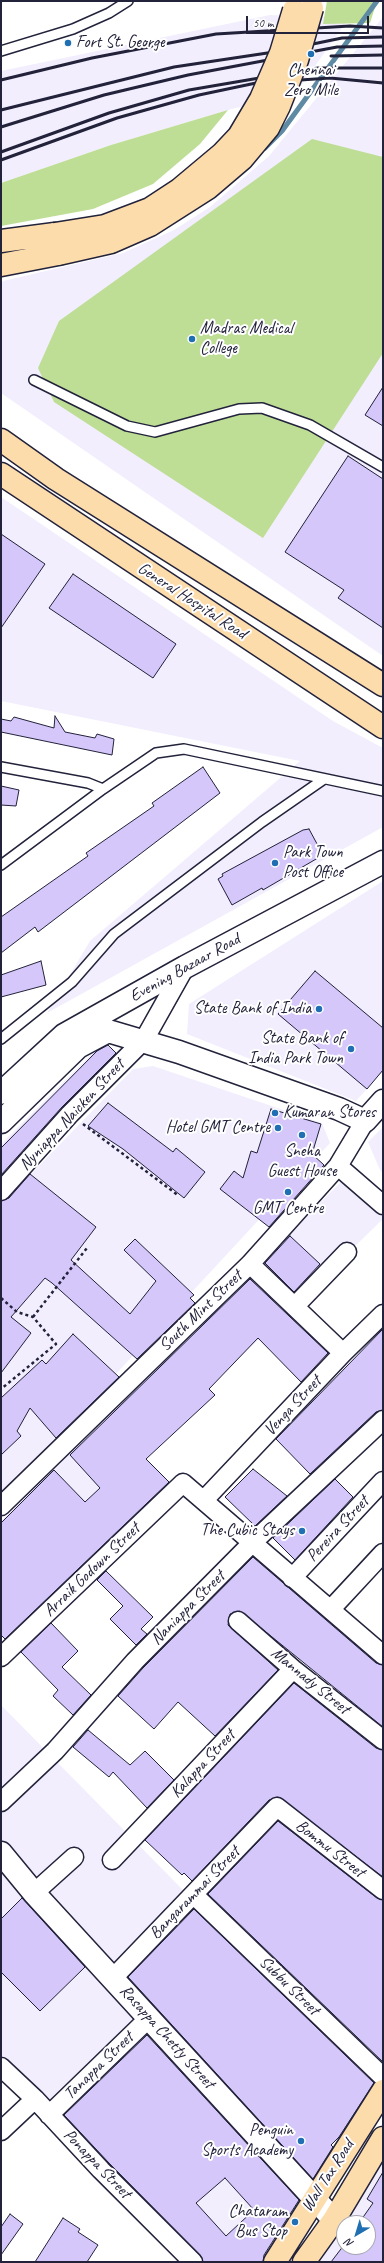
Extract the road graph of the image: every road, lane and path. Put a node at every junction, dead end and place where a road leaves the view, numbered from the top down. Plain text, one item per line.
1 (128, 1) edge
2 (303, 5) edge
3 (1, 52) edge
4 (1, 241) edge
5 (57, 244) junction
6 (1, 265) edge
7 (34, 380) dead end
8 (1, 440) edge
9 (383, 467) edge
10 (1, 474) edge
11 (379, 680) edge
12 (383, 727) edge
13 (1, 767) edge
14 (324, 779) junction
15 (103, 789) junction
16 (383, 791) edge
17 (383, 862) edge
18 (1, 865) edge
19 (185, 967) junction
20 (1, 1039) edge
21 (144, 1040) junction
22 (1, 1093) edge
23 (383, 1101) edge
24 (70, 1114) junction
25 (365, 1121) junction
26 (1, 1122) edge
27 (338, 1166) junction
28 (1, 1191) edge
29 (179, 1196) dead end
30 (383, 1205) edge
31 (87, 1248) dead end
32 (347, 1252) dead end
33 (250, 1264) junction
34 (1, 1298) edge
35 (295, 1306) junction
36 (383, 1314) edge
37 (34, 1317) junction
38 (343, 1353) junction
39 (1, 1389) edge
40 (383, 1420) edge
41 (383, 1481) edge
42 (204, 1500) junction
43 (1, 1506) edge
44 (252, 1543) junction
45 (383, 1553) edge
46 (292, 1578) junction
47 (331, 1609) junction
48 (238, 1621) dead end
49 (383, 1655) edge
50 (1, 1657) edge
51 (293, 1669) junction
52 (383, 1740) edge
53 (1, 1802) edge
54 (277, 1807) joint
55 (1, 1853) edge
56 (74, 1857) dead end
57 (112, 1860) dead end
58 (383, 1890) edge
59 (34, 1893) junction
60 (194, 1895) junction
61 (113, 1978) junction
62 (149, 2018) junction
63 (1, 2067) edge
64 (383, 2077) edge
65 (383, 2091) edge
66 (35, 2099) junction
67 (49, 2115) junction
68 (1, 2131) edge
69 (383, 2138) edge
70 (314, 2199) junction
71 (334, 2220) junction
72 (193, 2262) edge
73 (275, 2262) edge
74 (304, 2262) edge

1 - 3 lane
2 - 5 main road, bridge
4 - 5 main road
5 - 6 main road
7 - 9 lane
8 - 11 main road, General Hospital Road
10 - 12 main road, General Hospital Road
13 - 15 lane
14 - 15 lane
14 - 16 lane
14 - 20 lane
15 - 18 lane
17 - 19 main road, Evening Bazaar Road
19 - 21 street, Nyniappa Naicken Street
19 - 22 main road, Evening Bazaar Road
21 - 24 street, Nyniappa Naicken Street
21 - 25 main road
21 - 26 main road
23 - 25 main road, South Mint Street
24 - 28 street, Nyniappa Naicken Street
24 - 29 path
25 - 27 street, South Mint Street
27 - 30 street
27 - 33 street, South Mint Street
31 - 37 path
32 - 35 street
33 - 35 street
33 - 43 street, South Mint Street
34 - 37 path
35 - 38 street
36 - 38 street, Venga Street
37 - 39 path
38 - 42 street, Venga Street
40 - 44 street, Naniappa Street
41 - 46 street, Pereira Street
42 - 44 street
42 - 50 street, Arraik Godown Street
44 - 46 street
44 - 53 street, Naniappa Street
45 - 47 street
46 - 47 street
47 - 49 street
48 - 51 street, Mannady Street
51 - 52 street, Mannady Street
51 - 57 street, Kalappa Street
54 - 58 street, Bommu Street
54 - 60 street, Bangarammai Street
55 - 59 main road, Rasappa Chetty Street
56 - 59 street
59 - 61 main road, Rasappa Chetty Street
60 - 61 street, Bangarammai Street
60 - 64 street, Subbu Street
61 - 62 main road, Rasappa Chetty Street
62 - 67 street, Tanappa Street
62 - 70 main road, Rasappa Chetty Street
63 - 66 street, Ponappa Street
65 - 70 main road, Wall Tax Road
66 - 67 street, Ponappa Street
66 - 68 street
67 - 72 street, Ponappa Street
69 - 71 main road, Wall Tax Road
70 - 71 main road, Rasappa Chetty Street
70 - 73 main road, Wall Tax Road
71 - 74 main road, Wall Tax Road

